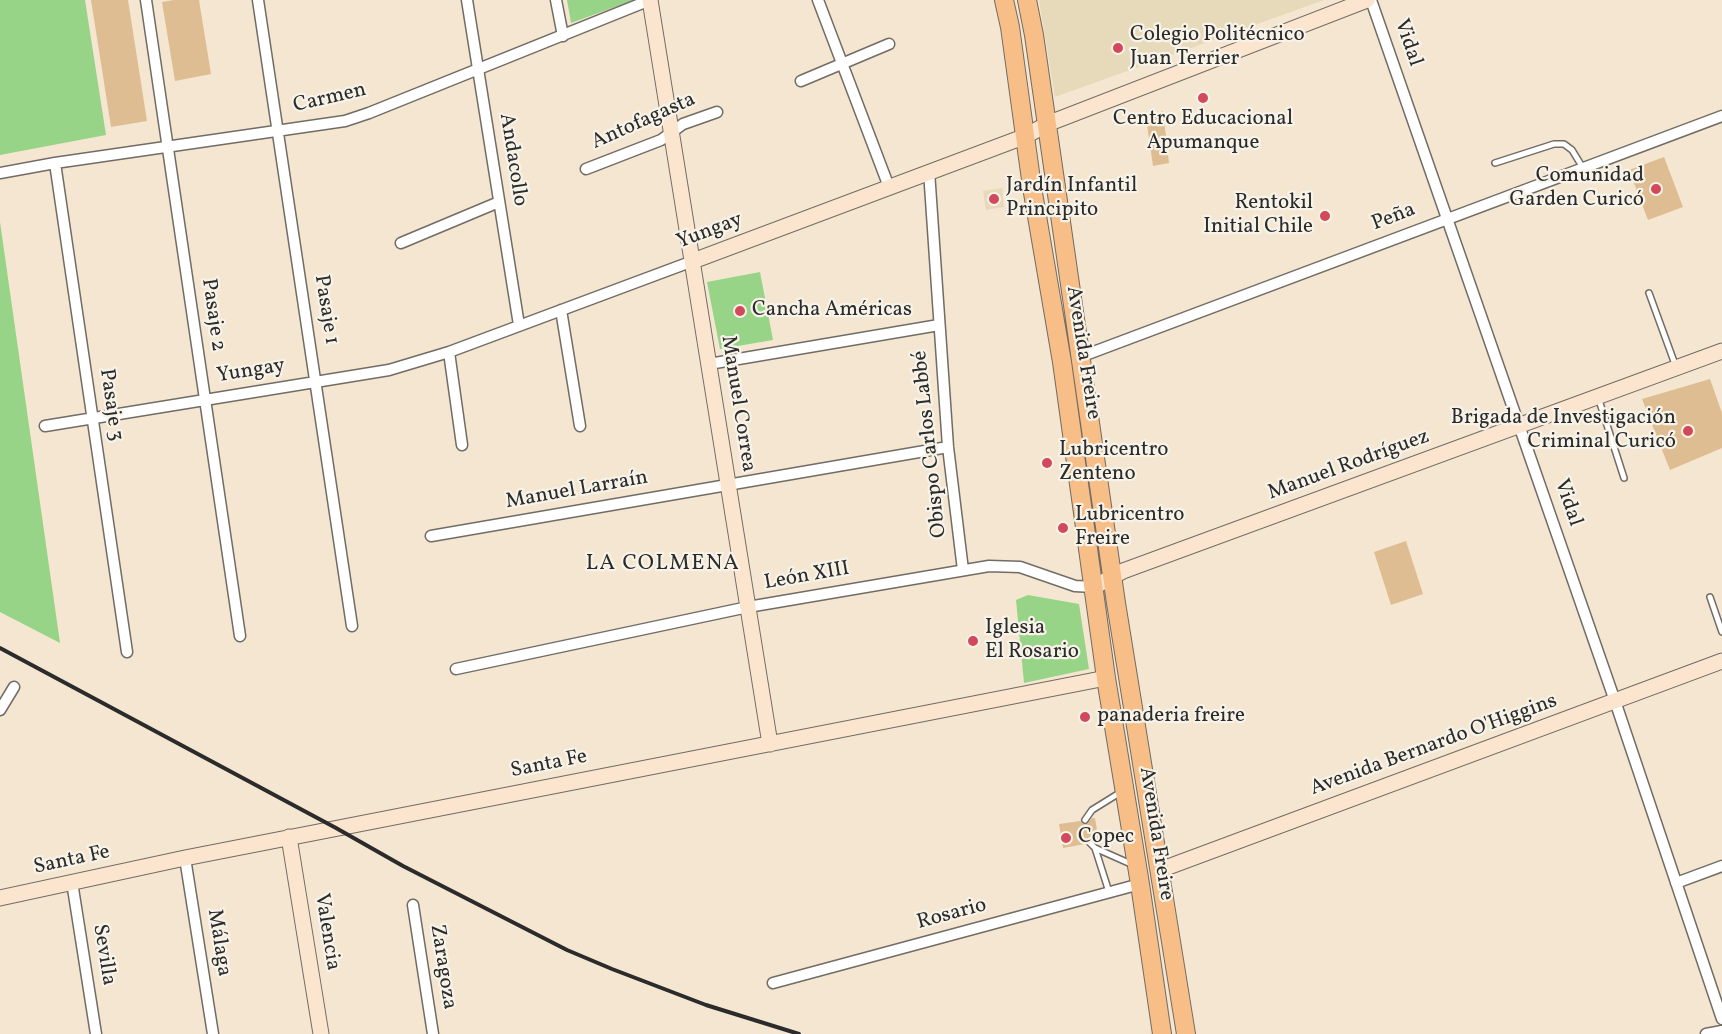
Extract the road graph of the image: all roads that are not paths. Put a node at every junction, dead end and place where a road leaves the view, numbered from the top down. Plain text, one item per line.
1 (146, 0) edge
2 (258, 0) edge
3 (467, 0) edge
4 (556, 0) edge
5 (651, 0) edge
6 (818, 0) edge
7 (1004, 0) edge
8 (1027, 0) edge
9 (1369, 0) edge
10 (563, 36) junction
11 (889, 44) dead end
12 (841, 64) junction
13 (478, 70) junction
14 (801, 81) dead end
15 (717, 112) dead end
16 (1722, 116) edge
17 (1047, 124) junction
18 (672, 131) junction
19 (278, 132) junction
20 (1026, 136) junction
21 (168, 147) junction
22 (55, 163) junction
23 (1495, 163) dead end
24 (1583, 168) junction
25 (586, 169) dead end
26 (929, 171) junction
27 (0, 173) edge
28 (889, 187) junction
29 (499, 201) junction
30 (1447, 219) junction
31 (401, 243) dead end
32 (693, 261) junction
33 (1649, 293) dead end
34 (561, 310) junction
35 (519, 325) junction
36 (939, 325) junction
37 (1722, 351) edge
38 (449, 352) junction
39 (1080, 357) junction
40 (709, 364) junction
41 (1676, 368) junction
42 (316, 383) junction
43 (1598, 397) junction
44 (205, 400) junction
45 (92, 418) junction
46 (45, 426) dead end
47 (580, 426) dead end
48 (1520, 426) junction
49 (462, 445) dead end
50 (948, 447) junction
51 (1624, 478) dead end
52 (729, 485) junction
53 (431, 536) dead end
54 (963, 570) junction
55 (1112, 575) junction
56 (1094, 587) junction
57 (1710, 597) dead end
58 (748, 607) junction
59 (352, 626) dead end
60 (1722, 632) edge
61 (240, 636) dead end
62 (127, 652) dead end
63 (1722, 661) edge
64 (456, 669) dead end
65 (1106, 678) junction
66 (14, 687) dead end
67 (1615, 701) junction
68 (1133, 703) junction
69 (0, 710) edge
70 (770, 744) junction
71 (1125, 790) junction
72 (1085, 820) dead end
73 (289, 837) junction
74 (1133, 846) junction
75 (185, 858) junction
76 (1722, 866) edge
77 (1161, 870) junction
78 (1139, 875) junction
79 (72, 882) junction
80 (1676, 883) junction
81 (1109, 892) junction
82 (0, 898) edge
83 (413, 905) dead end
84 (773, 983) dead end
85 (1722, 1019) edge
86 (1722, 1030) edge
87 (96, 1034) edge
88 (213, 1034) edge
89 (321, 1034) edge
90 (433, 1034) edge
91 (1162, 1034) edge
92 (1186, 1034) edge
93 (1706, 1034) edge

1 - 21 street, Pasaje 2
2 - 19 street, Pasaje 1
3 - 13 street, Andacollo
4 - 10 street
5 - 10 street, Carmen
5 - 18 street, Manuel Correa
6 - 12 street
7 - 20 main road, Avenida Freire
8 - 17 main road, Avenida Freire
9 - 17 street, Yungay
9 - 30 street, Vidal
10 - 13 street, Carmen
11 - 12 street
12 - 14 street
12 - 28 street
13 - 19 street, Carmen
13 - 29 street, Andacollo
15 - 18 street, Antofagasta
16 - 24 street, Peña
17 - 20 street, Yungay
17 - 39 main road, Avenida Freire
18 - 25 street, Antofagasta
18 - 32 street, Manuel Correa
19 - 21 street, Carmen
19 - 42 street, Pasaje 1
20 - 26 street, Yungay
20 - 56 main road, Avenida Freire
21 - 22 street, Carmen
21 - 44 street, Pasaje 2
22 - 27 street, Carmen
22 - 45 street, Pasaje 3
23 - 24 lane
24 - 30 street, Peña
26 - 28 street, Yungay
26 - 36 street, Obispo Carlos Labbé
28 - 32 street, Yungay
29 - 31 street
29 - 35 street, Andacollo
30 - 39 street, Peña
30 - 48 street, Vidal
32 - 34 street, Yungay
32 - 40 street, Manuel Correa
33 - 41 lane
34 - 35 street, Yungay
34 - 47 street
35 - 38 street, Yungay
36 - 40 street
36 - 50 street, Obispo Carlos Labbé
37 - 41 street, Manuel Rodríguez
38 - 42 street, Yungay
38 - 49 street
39 - 55 main road, Avenida Freire
40 - 52 street, Manuel Correa
41 - 43 street, Manuel Rodríguez
42 - 44 street, Yungay
42 - 59 street, Pasaje 1
43 - 48 street, Manuel Rodríguez
43 - 51 lane
44 - 45 street, Yungay
44 - 61 street, Pasaje 2
45 - 46 street, Yungay
45 - 62 street, Pasaje 3
48 - 55 street, Manuel Rodríguez
48 - 67 street, Vidal
50 - 52 street, Manuel Larraín
50 - 54 street, Obispo Carlos Labbé
52 - 53 street, Manuel Larraín
52 - 58 street, Manuel Correa
54 - 56 street, León XIII
54 - 58 street, León XIII
55 - 56 street, Manuel Rodríguez
55 - 68 main road, Avenida Freire
56 - 65 main road, Avenida Freire
57 - 60 lane
58 - 64 street, León XIII
58 - 70 street, Manuel Correa
63 - 67 street, Avenida Bernardo O'Higgins
65 - 68 main road
65 - 70 street, Santa Fe
65 - 71 main road, Avenida Freire
66 - 69 street
67 - 77 street, Avenida Bernardo O'Higgins
67 - 80 street, Vidal
68 - 77 main road, Avenida Freire
70 - 73 street, Santa Fe
71 - 72 lane
71 - 74 main road, Avenida Freire
73 - 75 street, Santa Fe
73 - 89 street, Valencia
74 - 77 main road
74 - 78 main road, Avenida Freire
75 - 79 street, Santa Fe
75 - 88 street, Málaga
76 - 80 street
77 - 92 main road, Avenida Freire
78 - 81 street, Rosario
78 - 81 lane
78 - 91 main road, Avenida Freire
79 - 82 street, Santa Fe
79 - 87 street, Sevilla
80 - 85 street, Vidal
81 - 84 street, Rosario
83 - 90 street, Zaragoza
86 - 93 street

